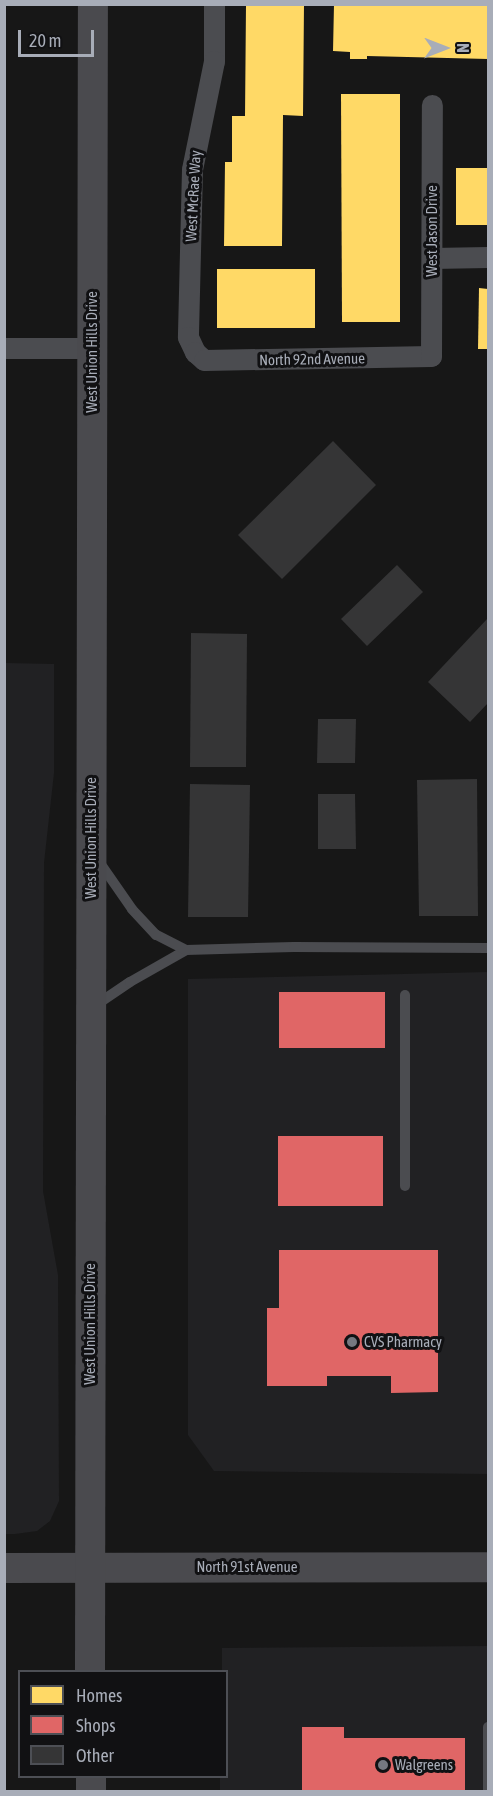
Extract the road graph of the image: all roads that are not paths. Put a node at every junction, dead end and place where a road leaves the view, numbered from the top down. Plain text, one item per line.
1 (93, 4) edge
2 (214, 4) edge
3 (432, 105) dead end
4 (489, 257) edge
5 (432, 258) junction
6 (4, 348) edge
7 (92, 348) junction
8 (195, 352) joint
9 (431, 356) joint
10 (91, 851) junction
11 (489, 948) edge
12 (186, 950) junction
13 (405, 994) dead end
14 (91, 1009) junction
15 (405, 1186) dead end
16 (489, 1567) edge
17 (4, 1568) edge
18 (89, 1568) junction
19 (90, 1670) edge
20 (489, 1727) edge
21 (488, 1791) edge

1 - 7 main road, West Union Hills Drive
2 - 8 street, West McRae Way
3 - 5 street, West Jason Drive
4 - 5 street
5 - 9 street, West Jason Drive
6 - 7 street
7 - 10 main road, West Union Hills Drive
8 - 9 street, North 92nd Avenue
10 - 12 lane
10 - 14 main road, West Union Hills Drive
11 - 12 lane
12 - 14 lane
13 - 15 lane
14 - 18 main road, West Union Hills Drive
16 - 18 main road, North 91st Avenue
17 - 18 main road, North 91st Avenue
18 - 19 main road, West Union Hills Drive
20 - 21 lane

